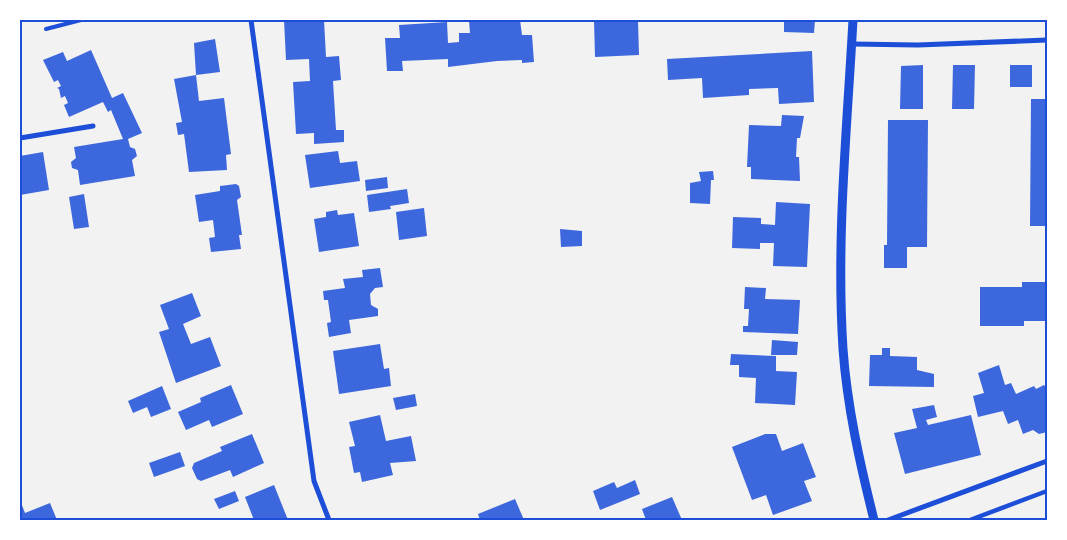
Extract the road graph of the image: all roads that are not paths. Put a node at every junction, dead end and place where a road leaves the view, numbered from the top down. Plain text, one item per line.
1 (81, 20) edge
2 (251, 20) edge
3 (854, 20) edge
4 (46, 30) dead end
5 (1047, 40) edge
6 (852, 44) junction
7 (93, 126) dead end
8 (20, 138) edge
9 (1047, 461) edge
10 (1047, 491) edge
11 (329, 520) edge
12 (874, 520) edge
13 (888, 520) edge
14 (970, 520) edge

1 - 4 lane
2 - 11 street
3 - 6 street
5 - 6 street
6 - 12 street
7 - 8 street
9 - 13 street
10 - 14 street

